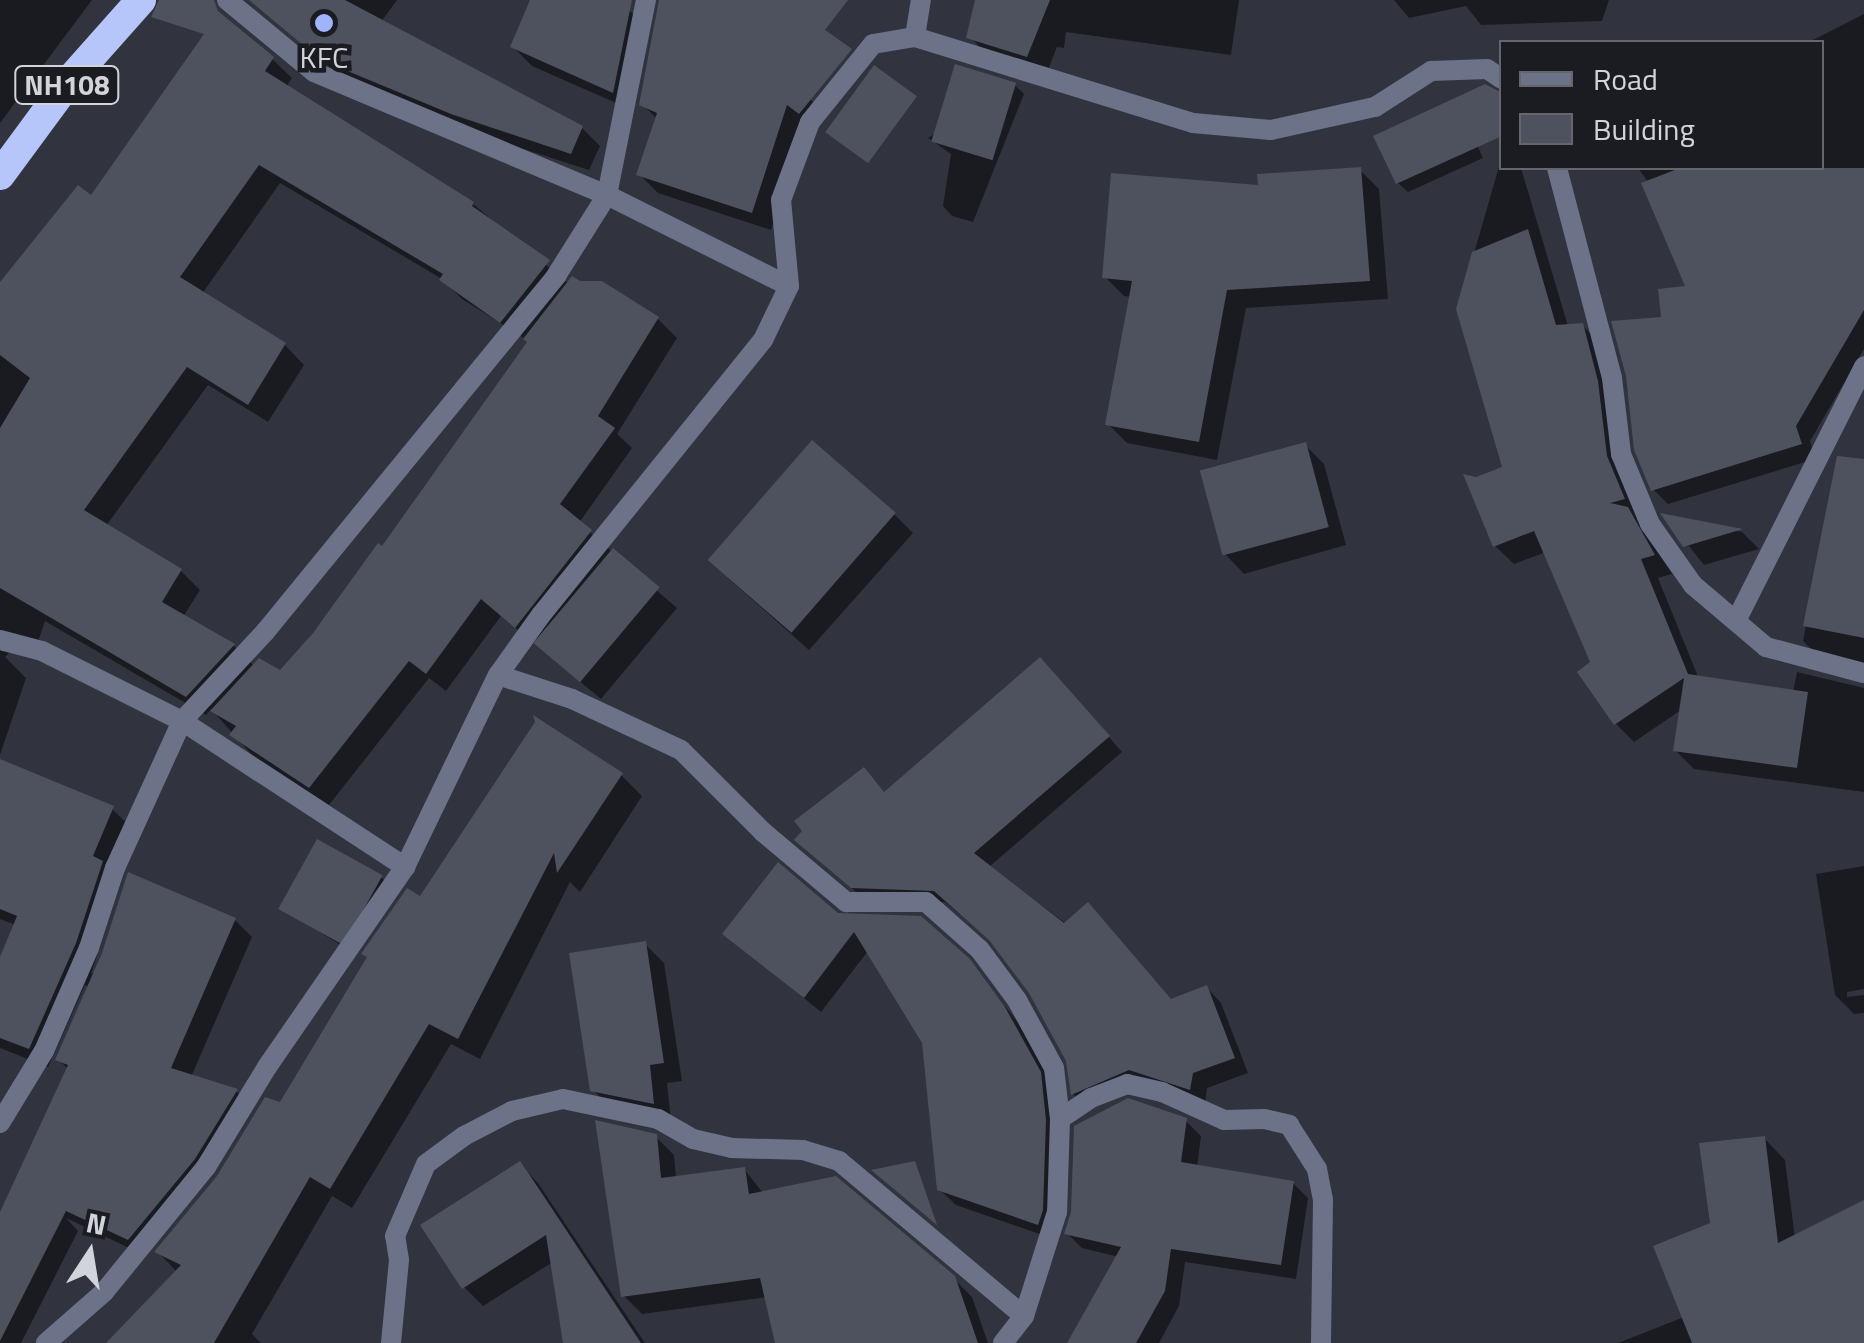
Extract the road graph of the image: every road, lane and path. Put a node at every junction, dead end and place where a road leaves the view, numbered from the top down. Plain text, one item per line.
1 (140, 0) edge
2 (227, 0) edge
3 (646, 0) edge
4 (921, 0) edge
5 (916, 38) junction
6 (1499, 77) edge
7 (1557, 170) edge
8 (0, 176) edge
9 (606, 195) junction
10 (788, 286) junction
11 (1864, 366) edge
12 (1736, 622) junction
13 (0, 640) edge
14 (1864, 673) edge
15 (498, 676) junction
16 (182, 721) junction
17 (405, 867) junction
18 (1060, 1120) junction
19 (0, 1123) edge
20 (1024, 1316) junction
21 (46, 1343) edge
22 (391, 1343) edge
23 (1003, 1343) edge
24 (1321, 1343) edge

1 - 8 highway, NH108
2 - 9 street
3 - 9 street
4 - 5 street
5 - 6 street
5 - 10 street
7 - 12 street
9 - 10 street
9 - 16 street
10 - 15 street
11 - 12 street
12 - 14 street
13 - 16 street
15 - 17 street
15 - 18 street
16 - 17 street
16 - 19 street
17 - 21 street
18 - 20 street
18 - 24 street
20 - 22 street
20 - 23 street

